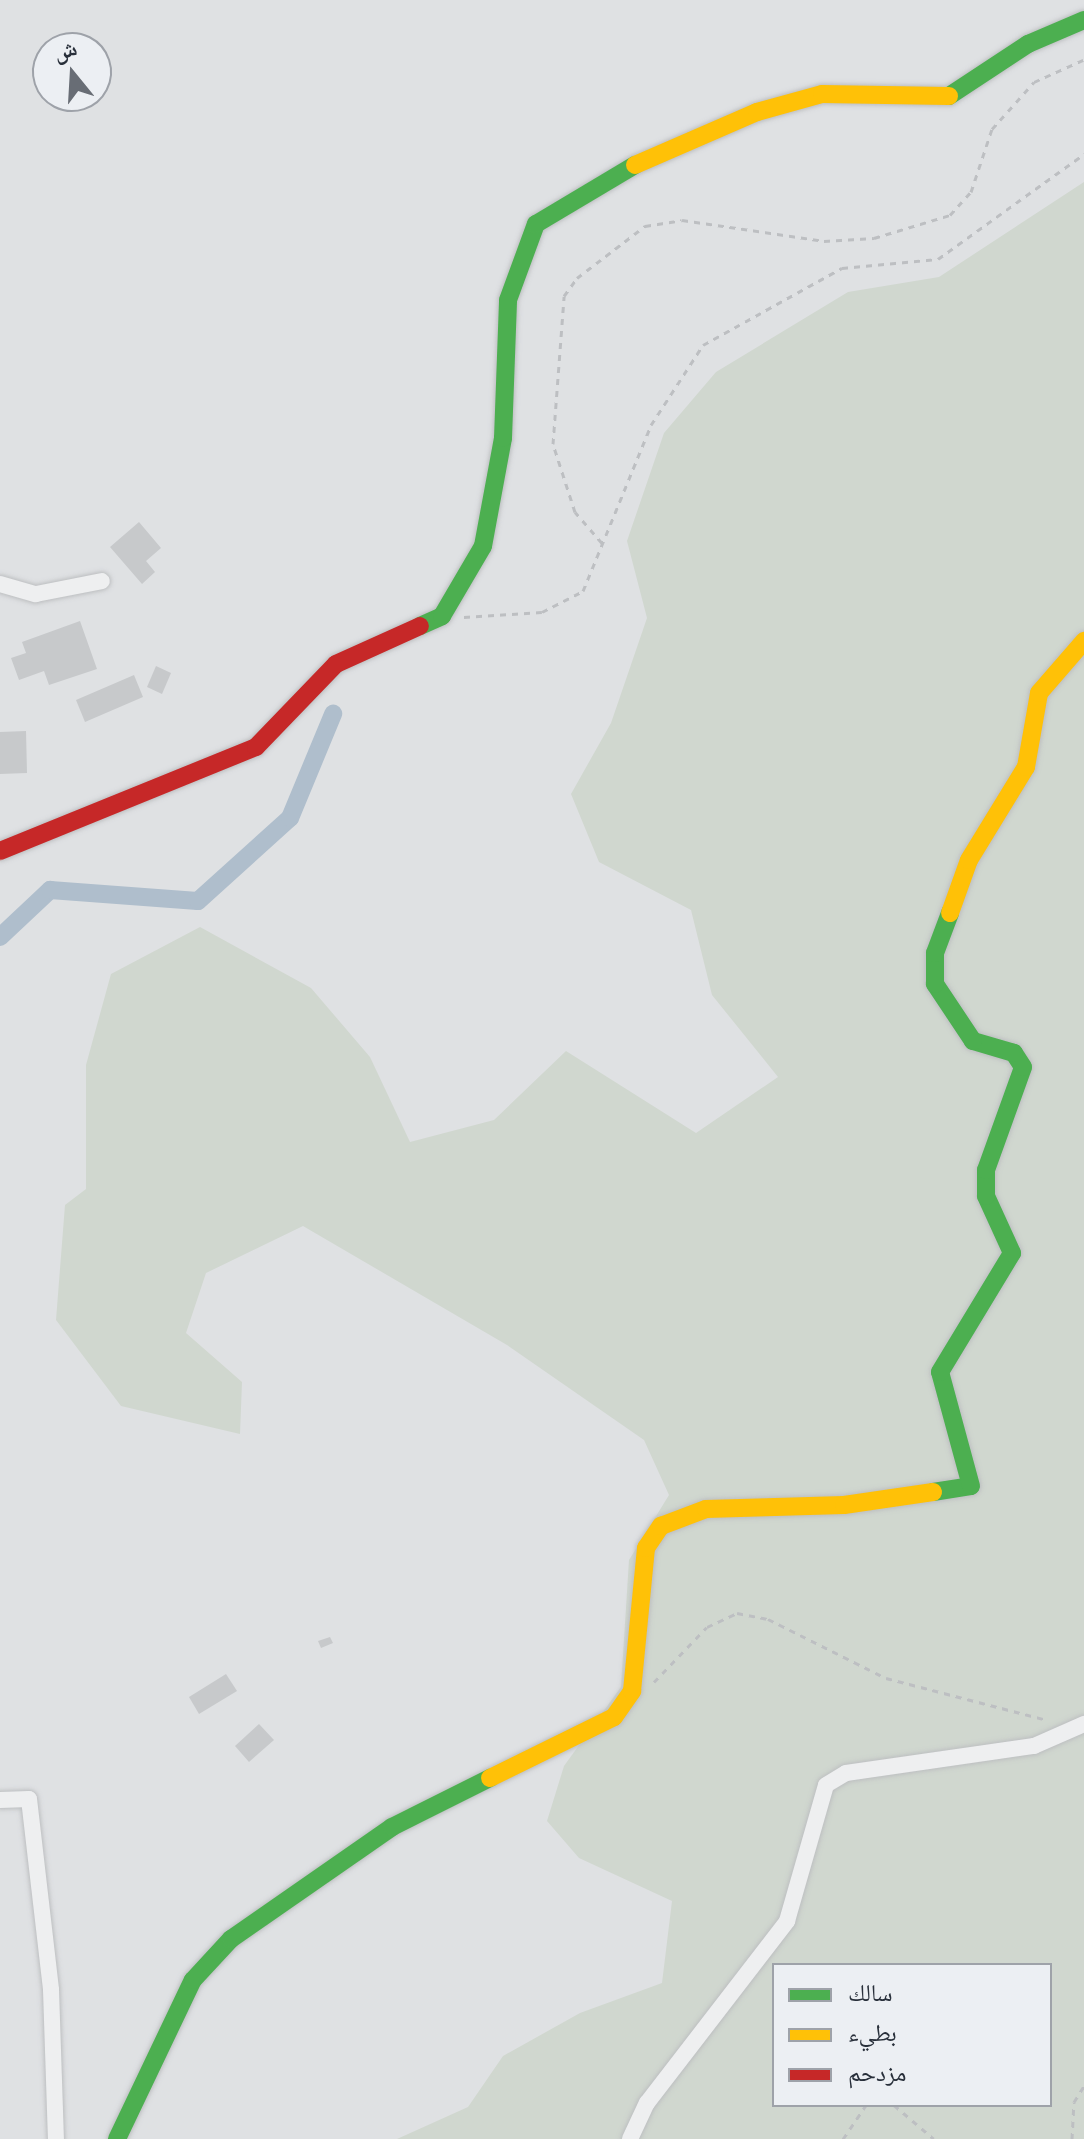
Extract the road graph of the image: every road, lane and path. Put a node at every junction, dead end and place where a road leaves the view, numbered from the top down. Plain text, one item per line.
1 (1084, 20) edge
2 (1083, 60) edge
3 (1084, 154) edge
4 (602, 543) junction
5 (102, 581) dead end
6 (0, 584) edge
7 (442, 616) junction
8 (1084, 641) edge
9 (0, 851) edge
10 (632, 1691) junction
11 (1058, 1720) dead end
12 (1084, 1724) edge
13 (0, 1800) edge
14 (1084, 2086) edge
15 (865, 2107) edge
16 (896, 2107) edge
17 (56, 2139) edge
18 (117, 2139) edge
19 (630, 2139) edge
20 (843, 2139) edge
21 (934, 2139) edge
22 (1072, 2139) edge

1 - 7 street
2 - 4 path
3 - 4 path
4 - 7 path
5 - 6 street
7 - 9 street
8 - 10 street
10 - 11 path
10 - 18 street
12 - 19 street
13 - 17 street
14 - 22 path
15 - 20 path
16 - 21 path

